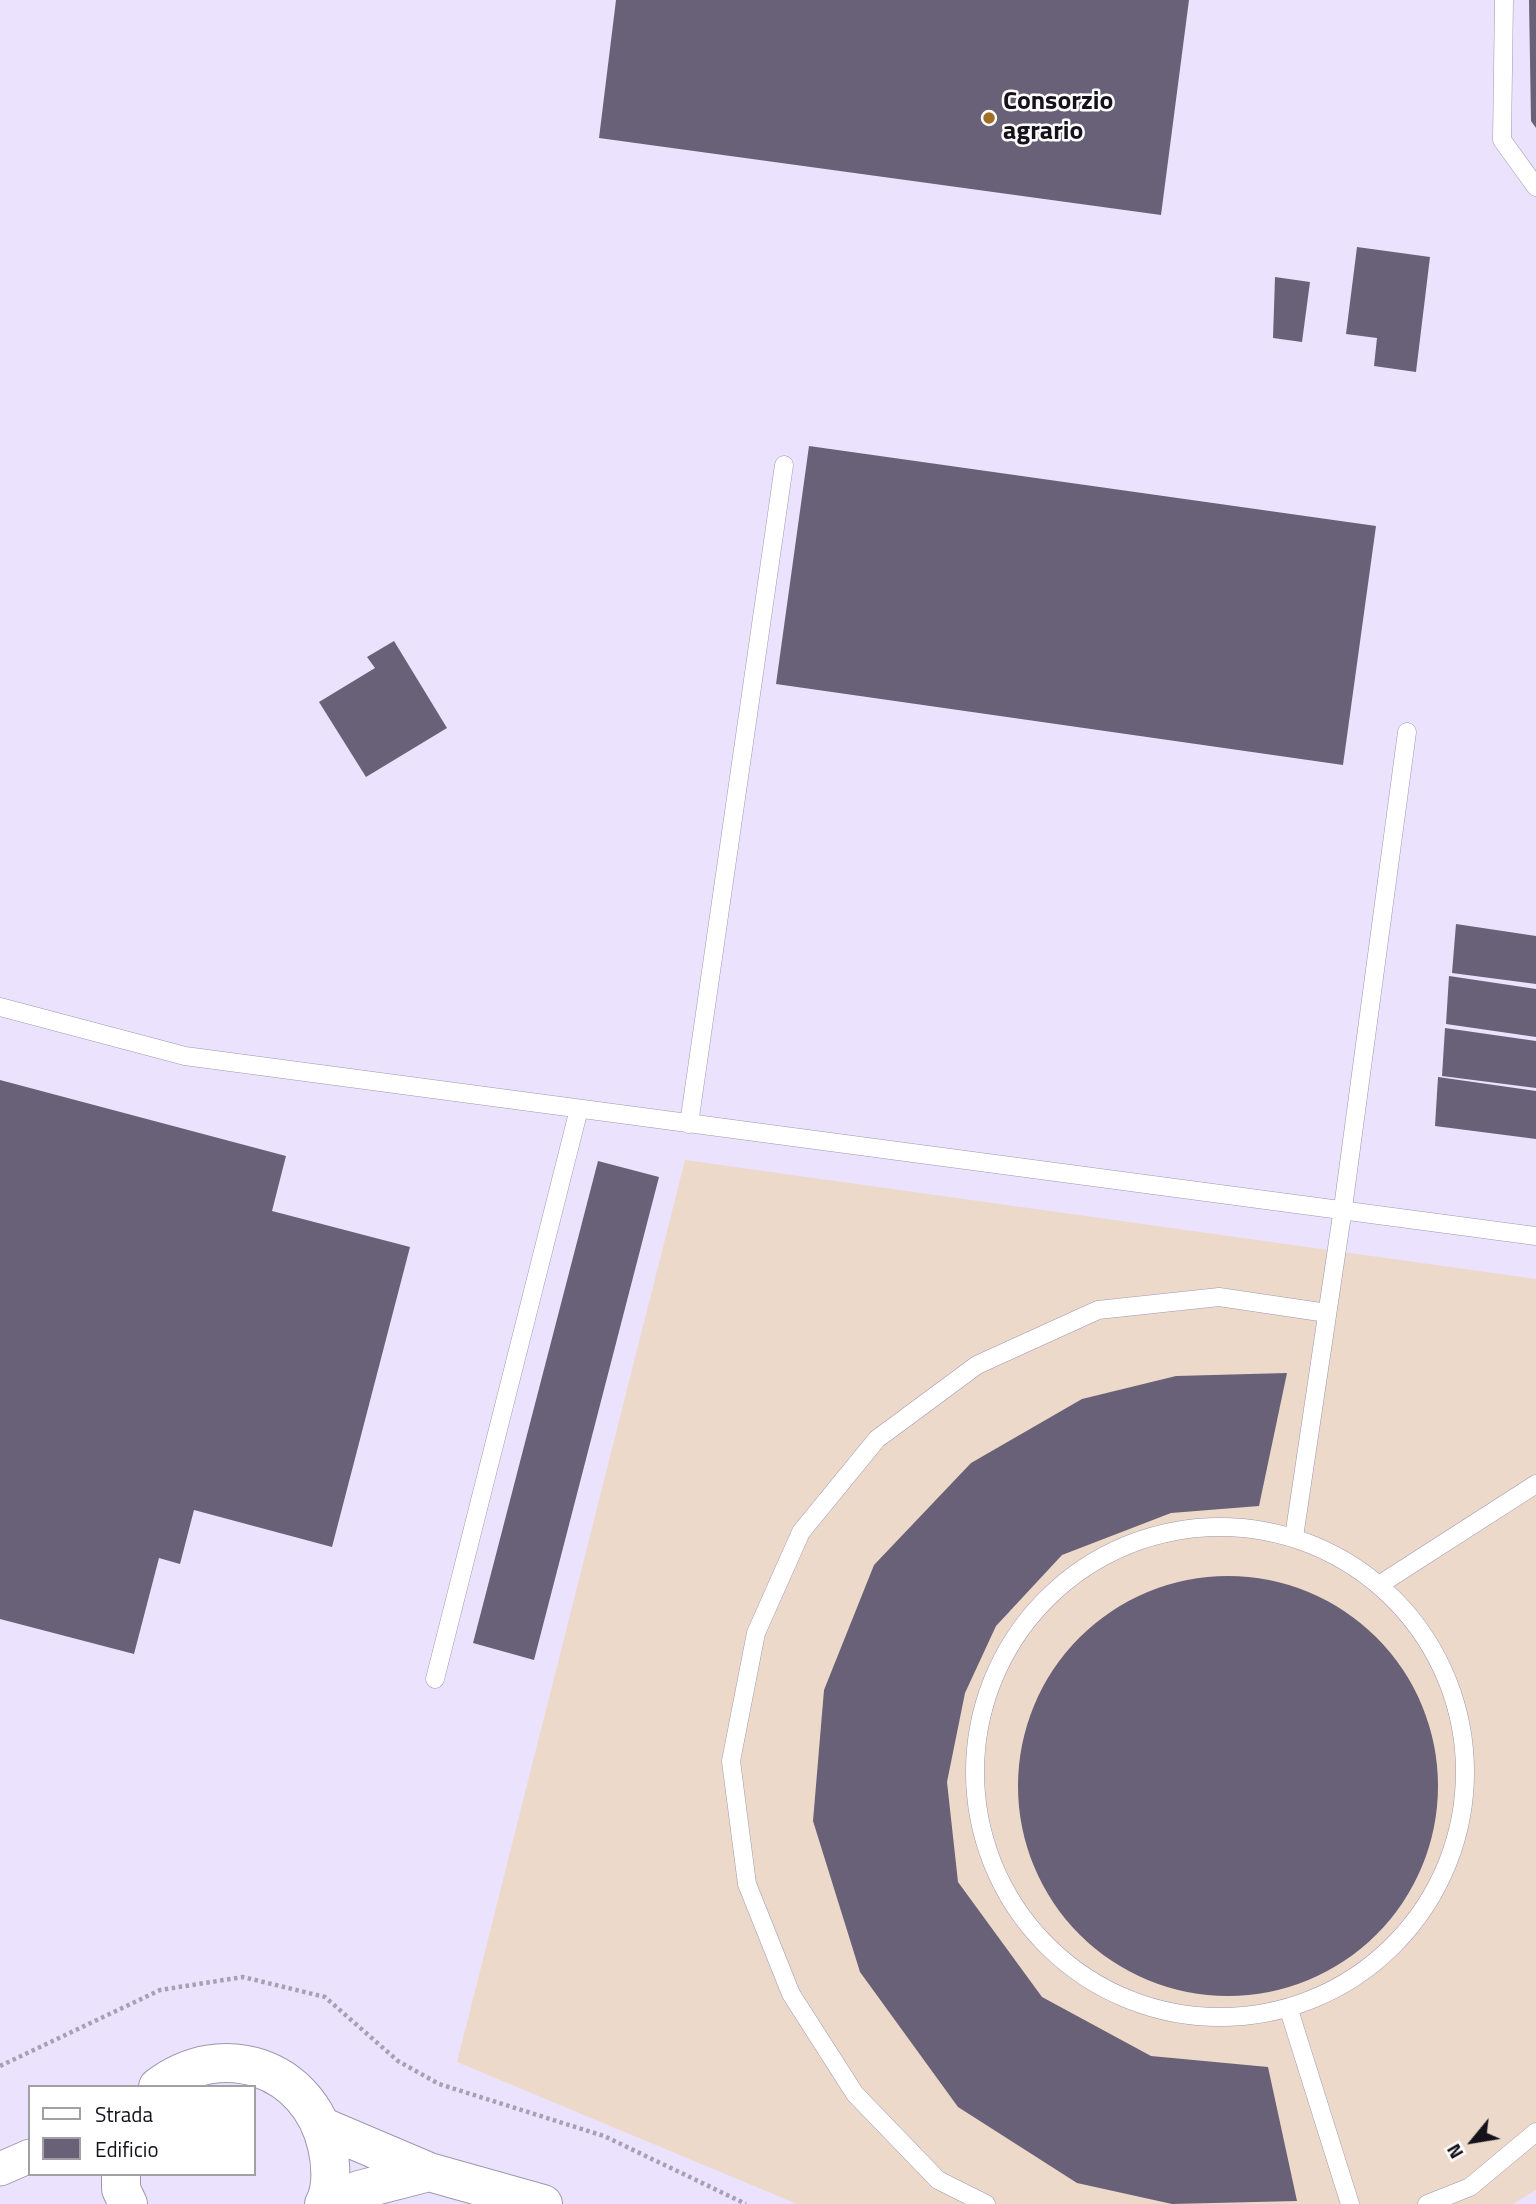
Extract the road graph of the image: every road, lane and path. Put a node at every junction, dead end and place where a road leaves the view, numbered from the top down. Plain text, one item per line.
1 (1504, 0) edge
2 (1536, 187) edge
3 (784, 466) dead end
4 (1407, 732) dead end
5 (0, 1007) edge
6 (579, 1110) junction
7 (689, 1124) junction
8 (1343, 1208) junction
9 (1536, 1236) edge
10 (1327, 1313) junction
11 (1536, 1484) edge
12 (1294, 1537) junction
13 (1382, 1583) junction
14 (435, 1679) dead end
15 (1289, 2010) junction
16 (0, 2066) edge
17 (161, 2085) edge
18 (323, 2127) junction
19 (1536, 2132) edge
20 (429, 2172) junction
21 (324, 2204) edge
22 (340, 2204) edge
23 (543, 2204) edge
24 (746, 2204) edge
25 (986, 2204) edge
26 (1350, 2204) edge
27 (1427, 2204) edge

1 - 2 lane
3 - 7 lane
4 - 8 lane
5 - 6 lane
6 - 7 lane
6 - 14 lane
7 - 8 lane
8 - 9 lane
8 - 10 lane
10 - 12 lane
10 - 25 lane
11 - 13 lane
12 - 13 lane
12 - 15 lane
13 - 15 lane
15 - 26 lane
16 - 24 path
17 - 18 main road
18 - 20 main road
18 - 21 main road
19 - 27 lane
20 - 22 main road
20 - 23 main road

